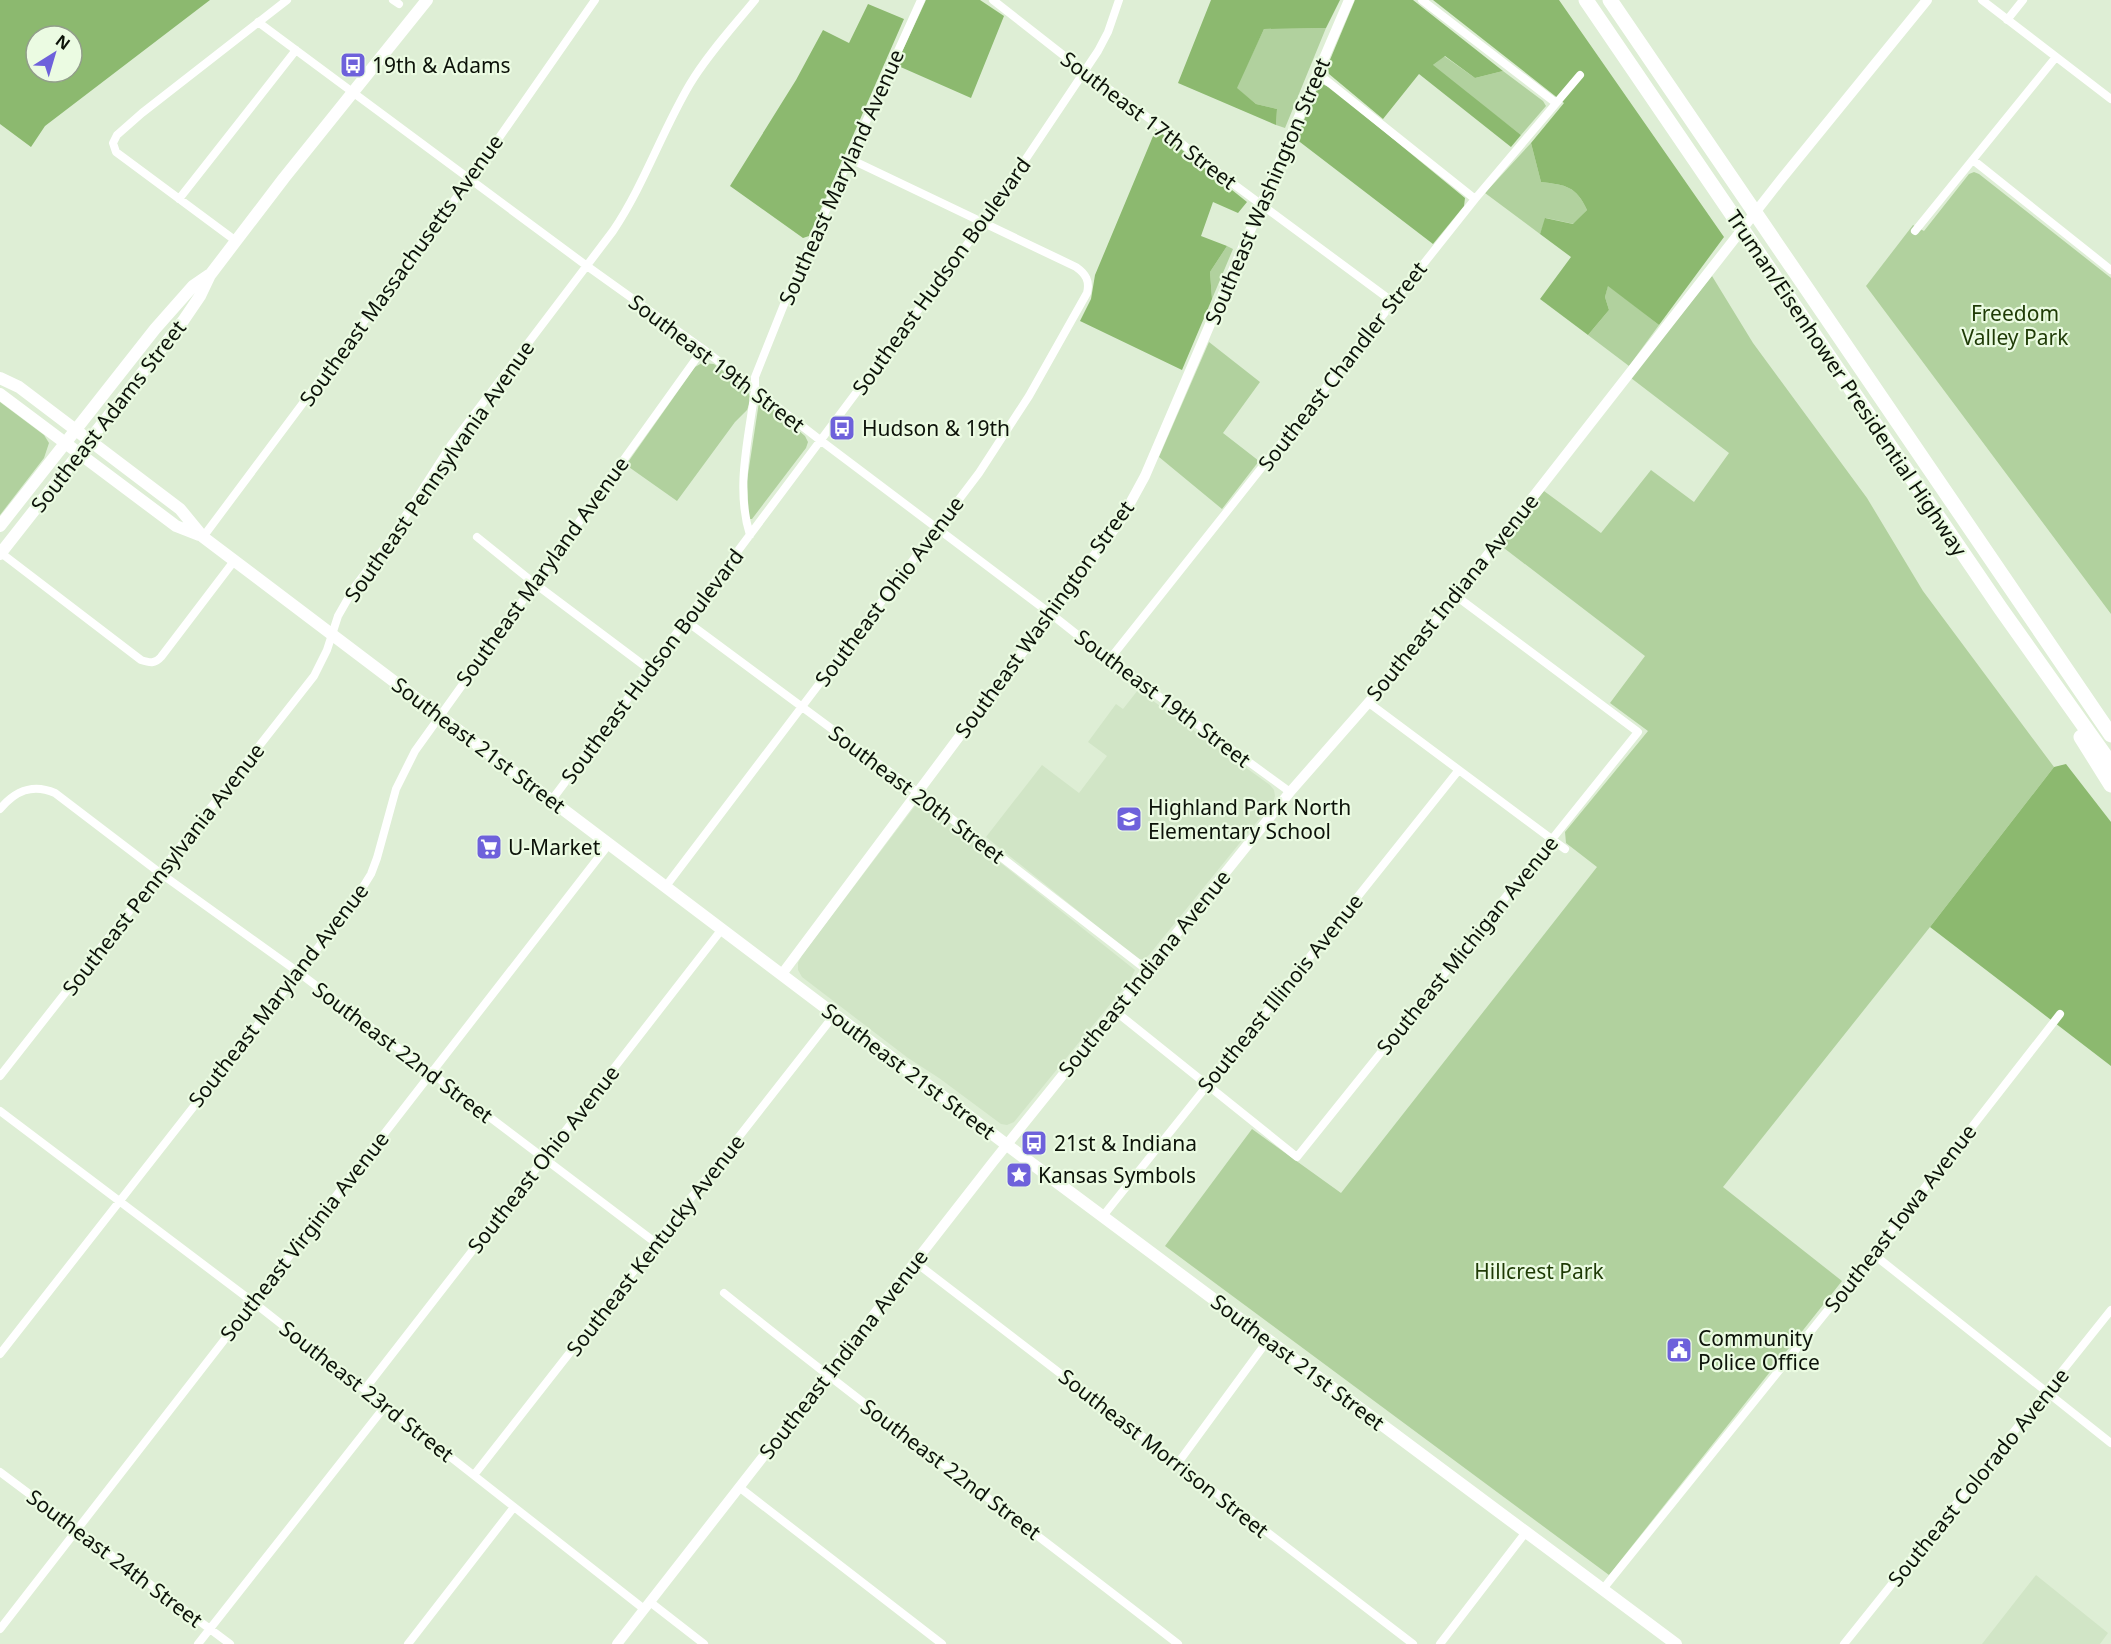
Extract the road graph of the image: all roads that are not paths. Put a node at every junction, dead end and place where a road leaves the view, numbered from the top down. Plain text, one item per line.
1 (287, 0) edge
2 (427, 0) edge
3 (596, 0) edge
4 (755, 0) edge
5 (921, 0) edge
6 (993, 0) edge
7 (1119, 0) edge
8 (1349, 0) edge
9 (1422, 0) edge
10 (1586, 0) edge
11 (1610, 0) edge
12 (1927, 0) edge
13 (1982, 0) edge
14 (2023, 0) edge
15 (2007, 20) junction
16 (258, 22) junction
17 (296, 50) junction
18 (2056, 57) junction
19 (1085, 71) junction
20 (1317, 73) junction
21 (1580, 75) dead end
22 (353, 92) junction
23 (2111, 99) edge
24 (1556, 103) junction
25 (850, 159) junction
26 (1973, 160) junction
27 (471, 178) junction
28 (179, 199) junction
29 (1475, 199) junction
30 (1261, 204) junction
31 (983, 223) junction
32 (1915, 231) dead end
33 (236, 241) junction
34 (587, 266) junction
35 (2111, 270) edge
36 (210, 275) junction
37 (1393, 302) junction
38 (703, 349) junction
39 (0, 378) edge
40 (755, 389) junction
41 (0, 394) edge
42 (75, 429) junction
43 (90, 440) junction
44 (820, 441) junction
45 (64, 444) junction
46 (78, 454) junction
47 (0, 526) edge
48 (936, 528) junction
49 (750, 535) junction
50 (203, 537) junction
51 (477, 537) dead end
52 (1, 554) edge
53 (234, 561) junction
54 (534, 583) junction
55 (1456, 596) junction
56 (2001, 609) junction
57 (1051, 614) junction
58 (686, 621) junction
59 (332, 634) junction
60 (1109, 660) junction
61 (650, 670) junction
62 (1369, 702) junction
63 (801, 707) junction
64 (439, 715) junction
65 (2111, 735) edge
66 (2111, 764) edge
67 (1458, 771) junction
68 (2111, 785) edge
69 (917, 792) junction
70 (1290, 792) junction
71 (551, 801) junction
72 (0, 809) edge
73 (1552, 839) junction
74 (609, 844) junction
75 (1565, 849) dead end
76 (160, 873) junction
77 (666, 886) junction
78 (723, 929) junction
79 (1147, 970) junction
80 (297, 972) junction
81 (782, 974) junction
82 (1115, 1011) junction
83 (834, 1014) junction
84 (2060, 1014) dead end
85 (430, 1073) junction
86 (0, 1076) edge
87 (1206, 1085) junction
88 (0, 1111) edge
89 (1007, 1145) junction
90 (543, 1159) junction
91 (119, 1202) junction
92 (1102, 1216) junction
93 (656, 1244) junction
94 (1873, 1254) junction
95 (915, 1262) junction
96 (724, 1293) dead end
97 (253, 1302) junction
98 (2111, 1310) edge
99 (1268, 1340) junction
100 (0, 1354) edge
101 (826, 1375) junction
102 (364, 1389) junction
103 (2046, 1391) junction
104 (386, 1405) junction
105 (2111, 1443) edge
106 (1178, 1463) junction
107 (0, 1472) edge
108 (474, 1475) junction
109 (739, 1487) junction
110 (514, 1507) junction
111 (77, 1530) junction
112 (1526, 1532) junction
113 (1603, 1589) junction
114 (647, 1605) junction
115 (0, 1629) edge
116 (210, 1629) junction
117 (198, 1644) edge
118 (230, 1644) edge
119 (408, 1644) edge
120 (617, 1644) edge
121 (704, 1644) edge
122 (942, 1644) edge
123 (1178, 1644) edge
124 (1413, 1644) edge
125 (1440, 1644) edge
126 (1676, 1644) edge
127 (1844, 1644) edge

1 - 16 street
2 - 22 main road, Southeast Adams Street
3 - 27 street, Southeast Massachusetts Avenue
4 - 34 street, Southeast Pennsylvania Avenue
5 - 25 street, Southeast Maryland Avenue
6 - 19 street, Southeast 17th Street
7 - 19 street, Southeast Hudson Boulevard
8 - 20 street, Southeast Washington Street
9 - 24 street
10 - 56 highway, Truman/Eisenhower Presidential Highway
11 - 65 highway, Truman/Eisenhower Presidential Highway
12 - 55 street, Southeast Indiana Avenue
13 - 15 street
14 - 15 street
15 - 18 street
16 - 17 street, Southeast 19th Street
16 - 28 street
17 - 22 street, Southeast 19th Street
17 - 28 street
18 - 23 street
18 - 26 street
19 - 30 street, Southeast 17th Street
19 - 31 street, Southeast Hudson Boulevard
20 - 29 street
20 - 30 street, Southeast Washington Street
21 - 24 street, Southeast Chandler Street
22 - 27 street, Southeast 19th Street
22 - 33 main road, Southeast Adams Street
24 - 29 street, Southeast Chandler Street
25 - 31 street
25 - 40 street, Southeast Maryland Avenue
26 - 32 street
26 - 35 street
27 - 34 street, Southeast 19th Street
27 - 50 street, Southeast Massachusetts Avenue
28 - 33 street
29 - 37 street, Southeast Chandler Street
30 - 37 street, Southeast 17th Street
30 - 57 street, Southeast Washington Street
31 - 44 street, Southeast Hudson Boulevard
31 - 48 street, Southeast Ohio Avenue
33 - 36 main road, Southeast Adams Street
34 - 38 street, Southeast 19th Street
34 - 59 street, Southeast Pennsylvania Avenue
36 - 42 main road, Southeast Adams Street
36 - 43 main road, Southeast Adams Street
37 - 60 street, Southeast Chandler Street
38 - 40 street, Southeast 19th Street
38 - 54 street, Southeast Maryland Avenue
39 - 42 main road, Southeast 21st Street
40 - 44 street, Southeast 19th Street
40 - 49 street, Southeast Maryland Avenue
41 - 45 main road, Southeast 21st Street
42 - 43 main road, Southeast 21st Street
42 - 45 main road, Southeast Adams Street
43 - 46 main road, Southeast Adams Street
43 - 50 main road, Southeast 21st Street
44 - 48 street, Southeast 19th Street
44 - 49 street, Southeast Hudson Boulevard
45 - 46 main road, Southeast 21st Street
45 - 47 main road, Southeast Adams Street
46 - 50 main road, Southeast 21st Street
46 - 52 main road, Southeast Adams Street
48 - 57 street, Southeast 19th Street
48 - 63 street, Southeast Ohio Avenue
49 - 58 street, Southeast Hudson Boulevard
50 - 53 main road, Southeast 21st Street
51 - 54 street
52 - 53 street
53 - 59 main road, Southeast 21st Street
54 - 61 street
54 - 64 street, Southeast Maryland Avenue
55 - 62 street, Southeast Indiana Avenue
55 - 73 street, Southeast Michigan Avenue
56 - 66 highway, Truman/Eisenhower Presidential Highway
56 - 68 highway
57 - 60 street, Southeast 19th Street
57 - 69 street, Southeast Washington Street
58 - 61 street, Southeast Hudson Boulevard
58 - 63 street, Southeast 20th Street
59 - 64 main road, Southeast 21st Street
59 - 76 street, Southeast Pennsylvania Avenue
60 - 70 street, Southeast 19th Street
61 - 71 street, Southeast Hudson Boulevard
62 - 67 street
62 - 70 street, Southeast Indiana Avenue
63 - 69 street, Southeast 20th Street
63 - 77 street, Southeast Ohio Avenue
64 - 71 main road, Southeast 21st Street
64 - 80 street, Southeast Maryland Avenue
67 - 73 street
67 - 87 street, Southeast Illinois Avenue
69 - 79 street, Southeast 20th Street
69 - 81 street, Southeast Washington Street
70 - 79 street, Southeast Indiana Avenue
71 - 74 main road, Southeast 21st Street
72 - 76 street, Southeast 22nd Street
73 - 75 street
73 - 87 street, Southeast Michigan Avenue
74 - 77 main road, Southeast 21st Street
74 - 85 street, Southeast Virginia Avenue
76 - 80 street, Southeast 22nd Street
76 - 86 street, Southeast Pennsylvania Avenue
77 - 78 main road, Southeast 21st Street
78 - 81 main road, Southeast 21st Street
78 - 90 street, Southeast Ohio Avenue
79 - 82 street, Southeast Indiana Avenue
80 - 85 street, Southeast 22nd Street
80 - 91 street, Southeast Maryland Avenue
81 - 83 main road, Southeast 21st Street
82 - 87 street
82 - 89 street, Southeast Indiana Avenue
83 - 89 main road, Southeast 21st Street
83 - 93 street, Southeast Kentucky Avenue
84 - 94 street, Southeast Iowa Avenue
85 - 90 street, Southeast 22nd Street
85 - 97 street, Southeast Virginia Avenue
87 - 92 street, Southeast Illinois Avenue
88 - 91 street, Southeast 23rd Street
89 - 92 main road, Southeast 21st Street
89 - 95 street, Southeast Indiana Avenue
90 - 93 street, Southeast 22nd Street
90 - 102 street, Southeast Ohio Avenue
91 - 97 street, Southeast 23rd Street
91 - 100 street, Southeast Maryland Avenue
92 - 99 main road, Southeast 21st Street
93 - 108 street, Southeast Kentucky Avenue
94 - 103 street
94 - 113 street, Southeast Iowa Avenue
95 - 101 street, Southeast Indiana Avenue
95 - 106 street, Southeast Morrison Street
96 - 101 street, Southeast 22nd Street
97 - 102 street, Southeast 23rd Street
97 - 111 street, Southeast Virginia Avenue
98 - 103 street, Southeast Colorado Avenue
99 - 106 street
99 - 112 main road, Southeast 21st Street
101 - 109 street, Southeast Indiana Avenue
101 - 123 street, Southeast 22nd Street
102 - 104 street, Southeast 23rd Street
103 - 105 street
103 - 127 street, Southeast Colorado Avenue
104 - 108 street, Southeast 23rd Street
104 - 116 street
106 - 124 street, Southeast Morrison Street
107 - 111 street, Southeast 24th Street
108 - 110 street, Southeast 23rd Street
109 - 114 street, Southeast Indiana Avenue
109 - 122 street
110 - 114 street, Southeast 23rd Street
110 - 119 street
111 - 115 street, Southeast Virginia Avenue
111 - 116 street, Southeast 24th Street
112 - 113 main road, Southeast 21st Street
112 - 125 street
113 - 126 main road, Southeast 21st Street
114 - 120 street, Southeast Indiana Avenue
114 - 121 street, Southeast 23rd Street
116 - 117 street
116 - 118 street, Southeast 24th Street

